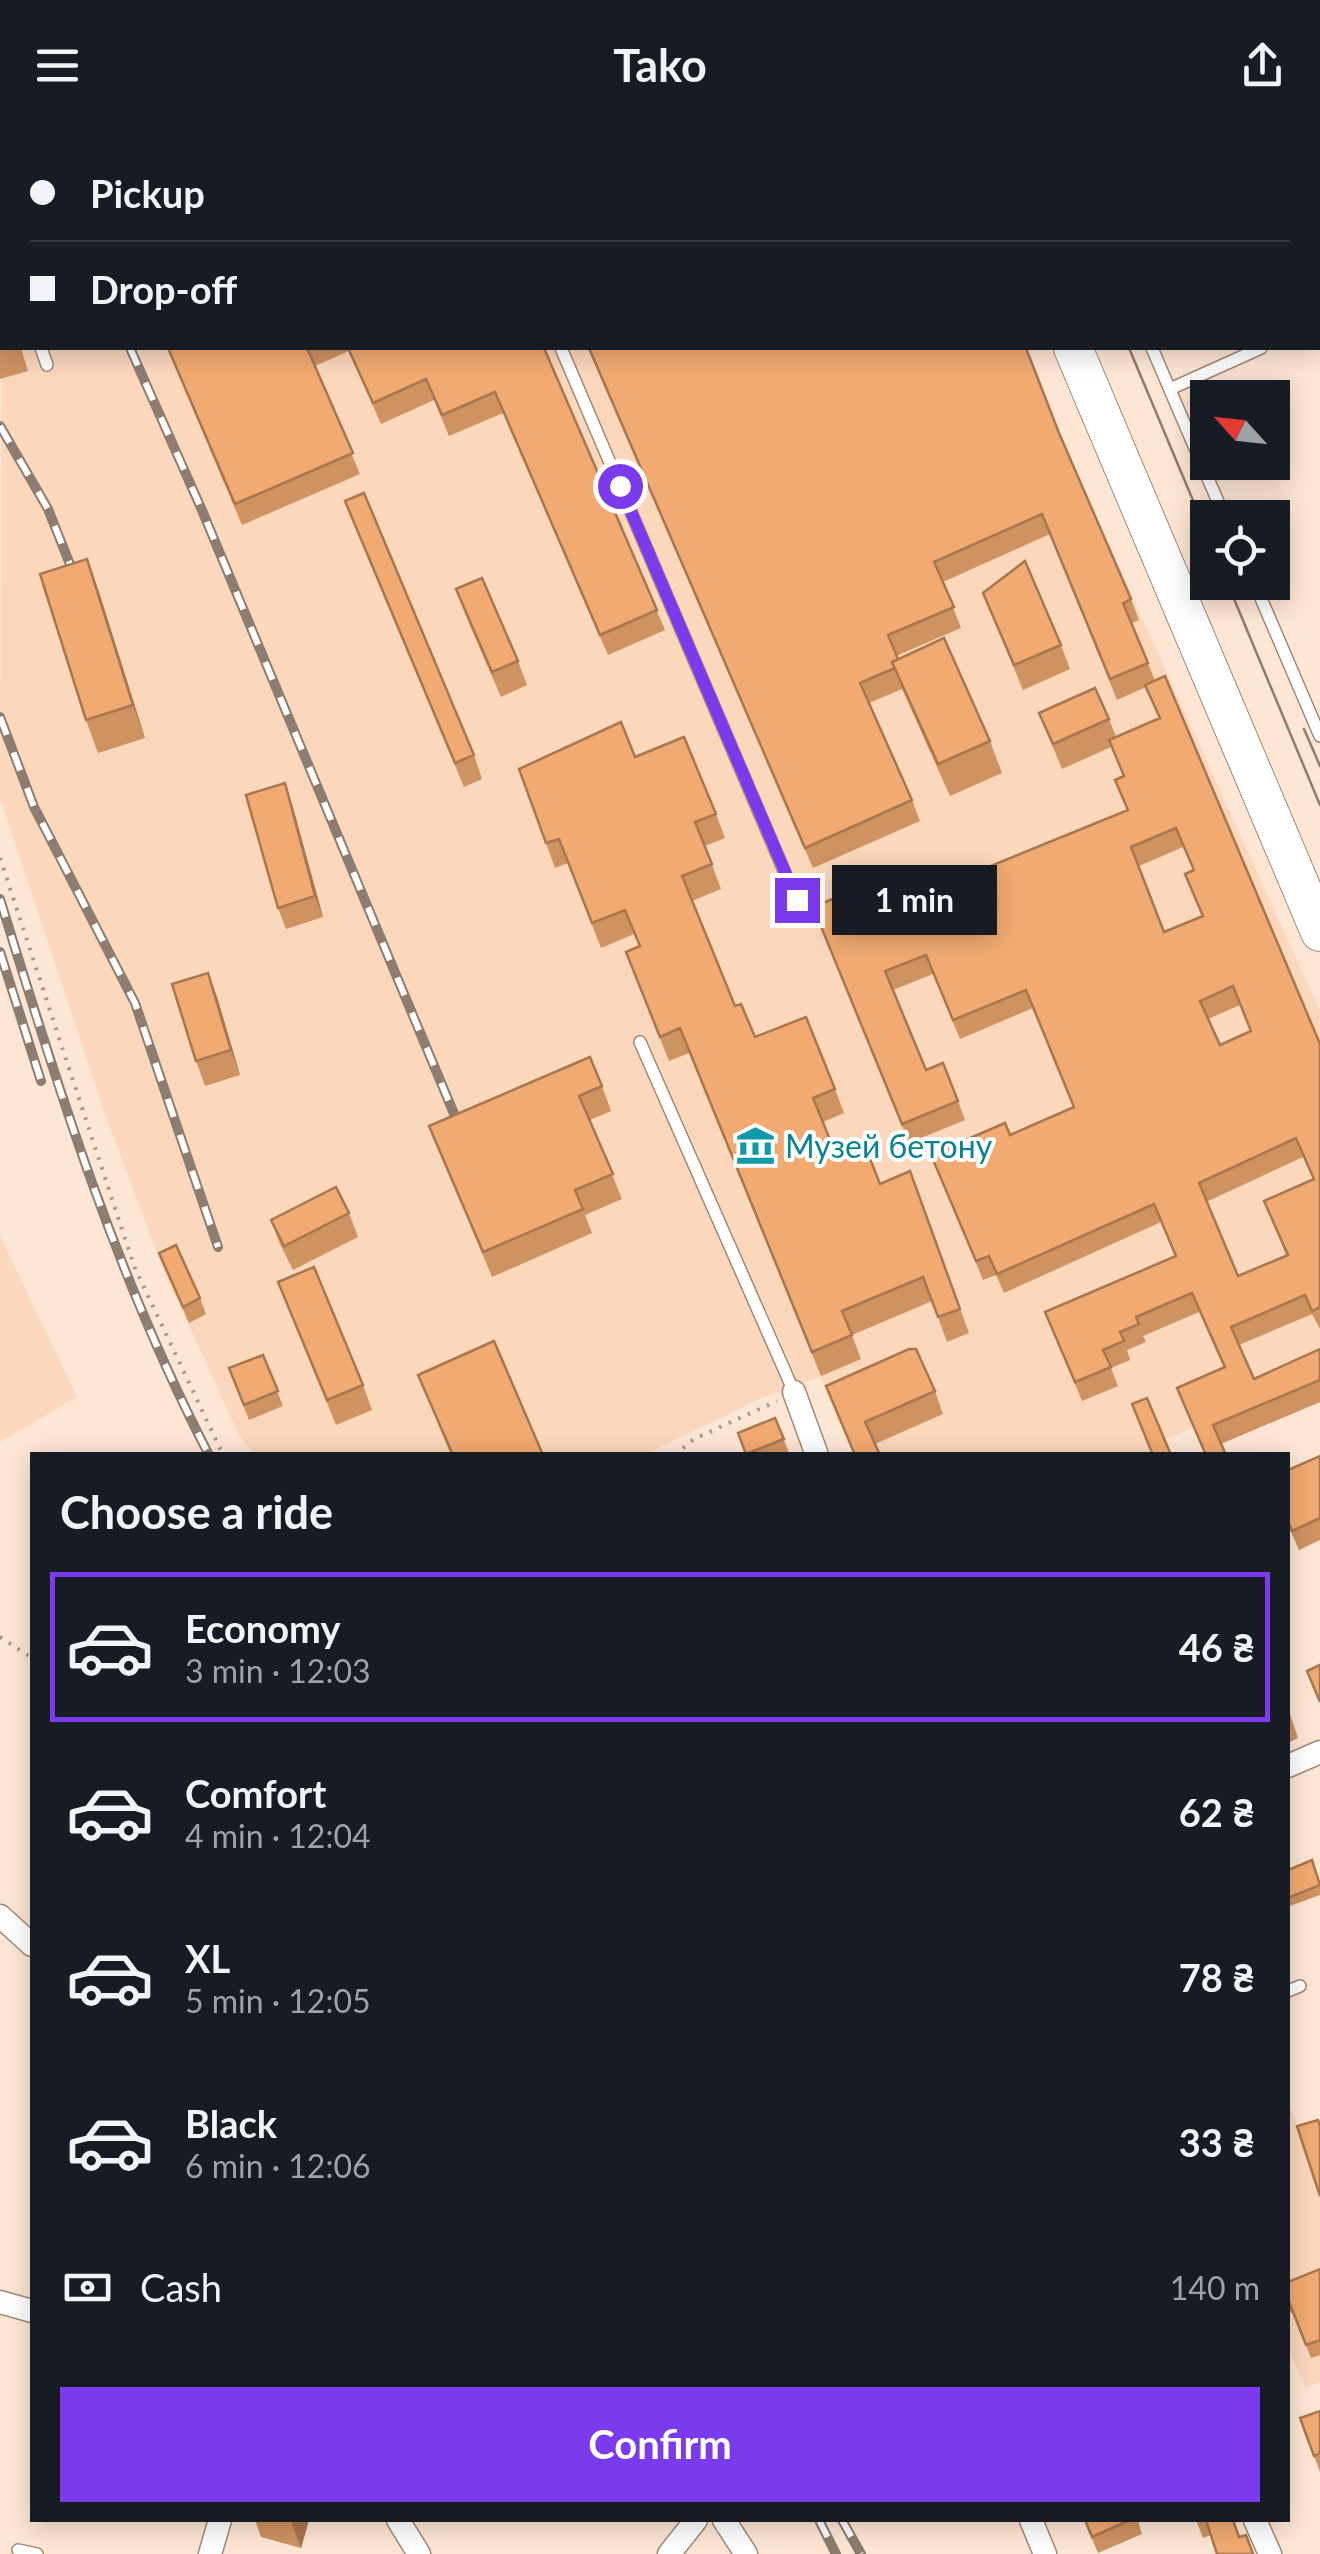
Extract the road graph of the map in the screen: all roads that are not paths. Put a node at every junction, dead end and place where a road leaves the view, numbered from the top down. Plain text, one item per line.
1 (43, 350) edge
2 (562, 350) edge
3 (1075, 350) edge
4 (1153, 350) edge
5 (1256, 350) edge
6 (47, 365) dead end
7 (1170, 390) junction
8 (1218, 500) edge
9 (1262, 600) edge
10 (1320, 736) edge
11 (797, 900) dead end
12 (1318, 922) edge
13 (640, 1042) dead end
14 (794, 1392) joint
15 (816, 1452) edge
16 (1320, 1752) edge
17 (1290, 1765) edge
18 (0, 1916) edge
19 (30, 1944) edge
20 (0, 2302) edge
21 (30, 2310) edge
22 (219, 2522) edge
23 (399, 2522) edge
24 (694, 2522) edge
25 (725, 2522) edge
26 (1031, 2522) edge
27 (1257, 2522) edge
28 (18, 2550) dead end
29 (37, 2554) edge
30 (210, 2554) edge
31 (419, 2554) edge
32 (669, 2554) edge
33 (746, 2554) edge
34 (1045, 2554) edge
35 (1270, 2554) edge

1 - 6 lane
2 - 11 lane
3 - 12 main road
4 - 7 lane
5 - 7 lane
7 - 8 lane
9 - 10 lane
13 - 14 lane
14 - 15 street
16 - 17 street
18 - 19 street
20 - 21 street
22 - 30 street
23 - 31 street
24 - 32 street
25 - 33 street
26 - 34 street
27 - 35 street
28 - 29 lane

